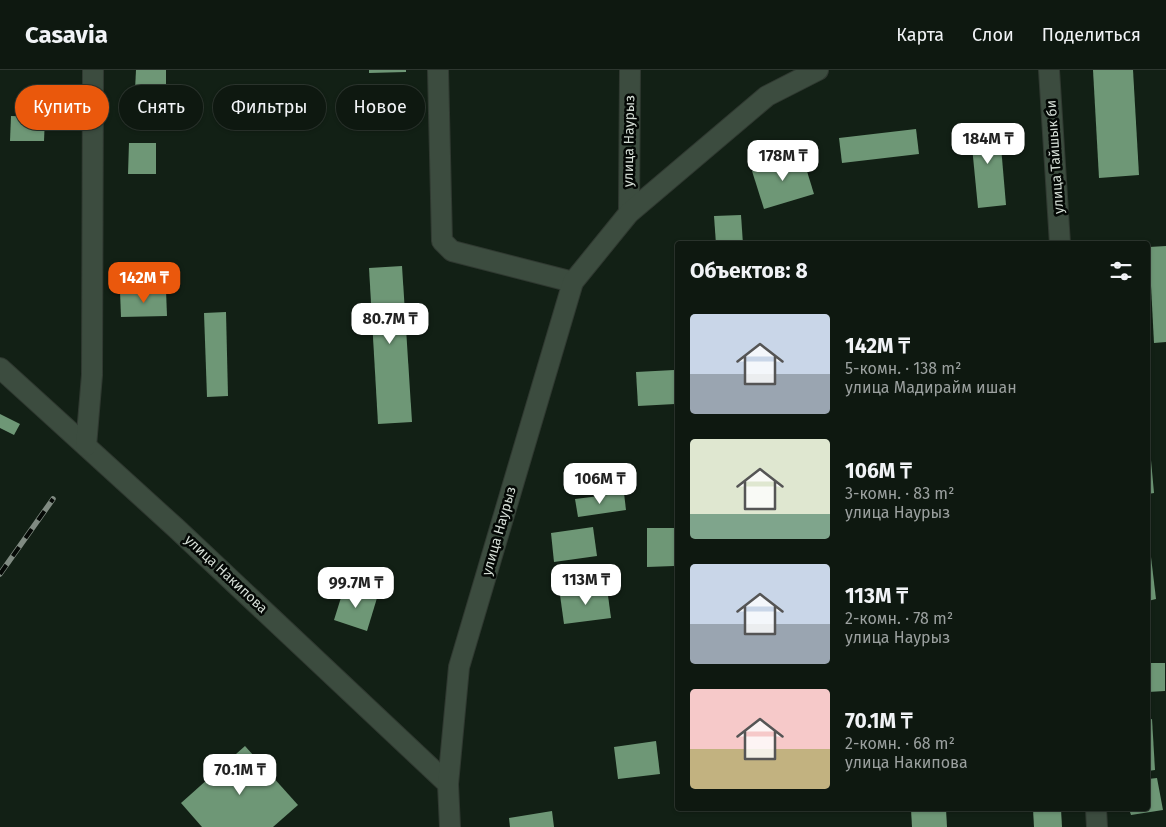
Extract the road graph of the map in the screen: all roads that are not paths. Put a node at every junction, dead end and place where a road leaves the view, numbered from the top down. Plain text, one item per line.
1 (93, 70) edge
2 (438, 70) edge
3 (630, 70) edge
4 (818, 70) edge
5 (1050, 70) edge
6 (629, 213) junction
7 (1060, 241) edge
8 (573, 282) junction
9 (0, 368) edge
10 (86, 446) junction
11 (448, 784) junction
12 (1096, 811) edge
13 (450, 827) edge
14 (1097, 827) edge

1 - 10 street
2 - 8 street
3 - 6 street, улица Наурыз
4 - 6 street, улица Наурыз
5 - 7 street, улица Тайшык би
6 - 8 street, улица Наурыз
8 - 11 street, улица Наурыз
9 - 10 street, улица Накипова
10 - 11 street, улица Накипова
11 - 13 street, улица Наурыз
12 - 14 street

